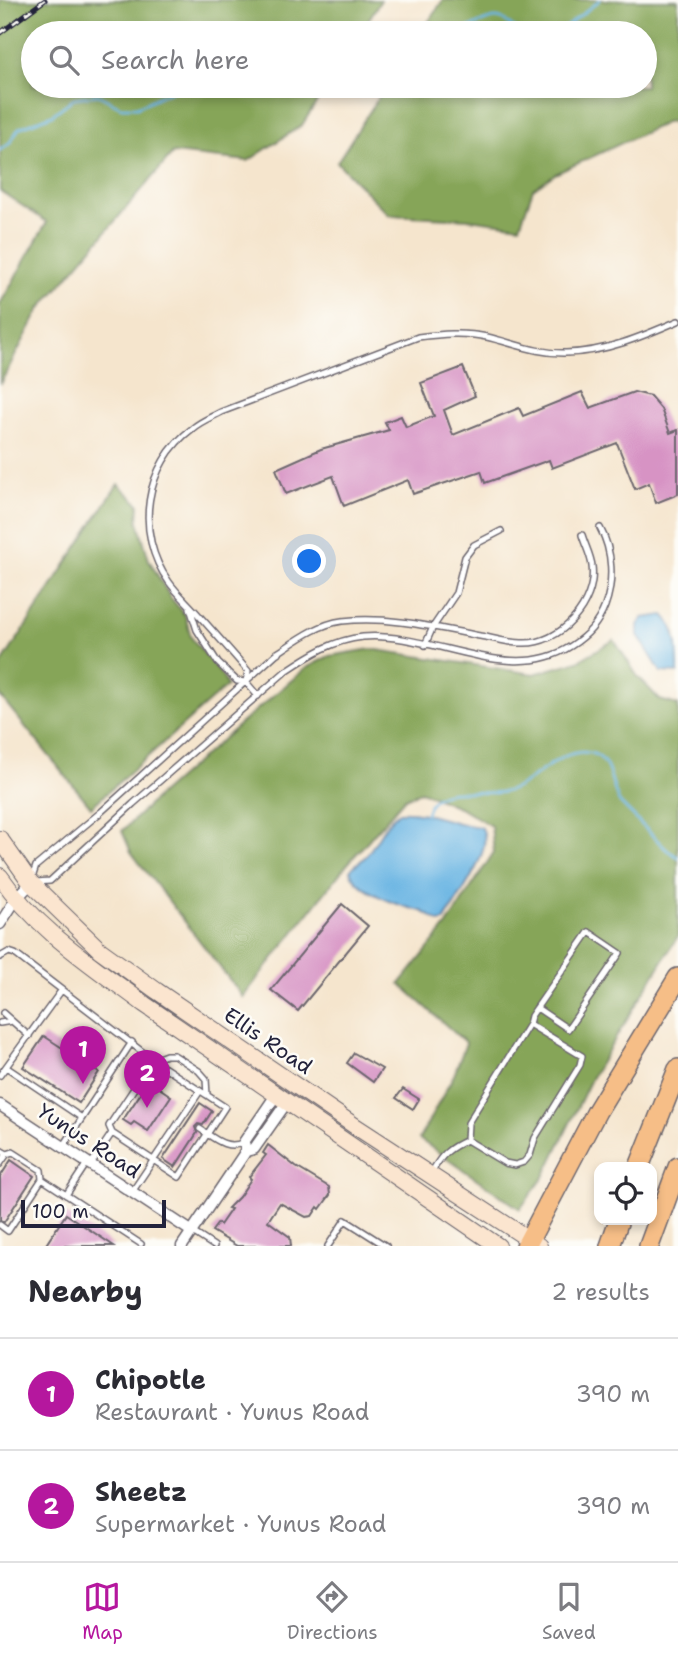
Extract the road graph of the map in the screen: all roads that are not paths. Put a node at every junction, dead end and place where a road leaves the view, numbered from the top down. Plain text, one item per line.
1 (678, 321) edge
2 (600, 528) dead end
3 (502, 531) dead end
4 (582, 535) dead end
5 (189, 604) junction
6 (433, 627) junction
7 (425, 645) junction
8 (246, 682) junction
9 (258, 696) junction
10 (122, 793) junction
11 (133, 804) junction
12 (0, 839) edge
13 (0, 876) edge
14 (31, 883) junction
15 (16, 899) junction
16 (0, 906) edge
17 (0, 924) edge
18 (1, 956) edge
19 (678, 978) edge
20 (61, 991) junction
21 (537, 1008) junction
22 (3, 1013) dead end
23 (12, 1021) junction
24 (0, 1023) edge
25 (529, 1024) junction
26 (29, 1036) junction
27 (132, 1042) junction
28 (201, 1043) junction
29 (153, 1060) junction
30 (6, 1067) junction
31 (678, 1069) edge
32 (0, 1075) edge
33 (292, 1082) junction
34 (200, 1091) junction
35 (207, 1096) junction
36 (281, 1098) junction
37 (0, 1105) edge
38 (189, 1107) junction
39 (195, 1111) dead end
40 (82, 1118) junction
41 (207, 1119) dead end
42 (214, 1124) junction
43 (355, 1126) junction
44 (176, 1127) junction
45 (200, 1129) dead end
46 (182, 1131) dead end
47 (112, 1133) junction
48 (208, 1134) junction
49 (170, 1136) junction
50 (194, 1139) dead end
51 (176, 1140) dead end
52 (467, 1140) junction
53 (201, 1143) junction
54 (163, 1146) junction
55 (245, 1146) junction
56 (63, 1147) junction
57 (188, 1148) dead end
58 (0, 1150) edge
59 (170, 1150) dead end
60 (195, 1153) junction
61 (7, 1154) junction
62 (181, 1158) dead end
63 (153, 1160) junction
64 (189, 1162) junction
65 (641, 1162) edge
66 (0, 1164) edge
67 (89, 1164) junction
68 (678, 1167) edge
69 (430, 1174) junction
70 (42, 1179) junction
71 (132, 1192) junction
72 (66, 1195) junction
73 (0, 1225) edge
74 (617, 1225) edge
75 (191, 1231) junction
76 (141, 1244) dead end
77 (329, 1244) edge
78 (532, 1244) edge
79 (182, 1246) edge
80 (214, 1246) edge
81 (337, 1246) edge
82 (386, 1246) edge
83 (498, 1246) edge
84 (610, 1246) edge
85 (649, 1246) edge

1 - 5 lane
2 - 7 lane
3 - 6 lane
4 - 6 lane
5 - 8 lane
5 - 8 lane
6 - 7 lane
6 - 8 lane
7 - 9 lane
8 - 9 lane
8 - 10 lane
9 - 11 lane
10 - 11 lane
10 - 14 lane
11 - 14 lane
12 - 14 main road, Ellis Road
13 - 15 main road, Ellis Road
14 - 15 street
14 - 33 main road, Ellis Road
15 - 16 street
15 - 17 street
15 - 28 main road, Ellis Road
18 - 20 lane
19 - 78 highway
20 - 26 lane
20 - 27 lane
21 - 21 lane
21 - 25 lane
22 - 23 lane
23 - 24 lane
23 - 26 lane
25 - 52 lane
25 - 52 lane
26 - 30 lane
27 - 29 lane
27 - 40 lane
28 - 33 main road
28 - 36 main road, Ellis Road
29 - 34 lane
29 - 35 lane
29 - 47 lane
30 - 32 lane
30 - 40 lane
31 - 65 highway
33 - 43 main road, Ellis Road
34 - 35 lane
34 - 38 lane
35 - 42 lane
36 - 43 main road
36 - 55 street
36 - 83 main road, Ellis Road
37 - 56 street, Yunus Road
38 - 39 lane
38 - 44 lane
40 - 56 lane
41 - 42 lane
42 - 48 lane
43 - 69 main road, Ellis Road
44 - 46 lane
44 - 49 lane
45 - 48 lane
47 - 63 lane
47 - 67 lane
48 - 53 lane
48 - 55 lane
49 - 51 lane
49 - 54 lane
50 - 53 lane
52 - 69 lane
53 - 60 lane
54 - 59 lane
54 - 63 lane
55 - 75 street
56 - 67 street, Yunus Road
57 - 60 lane
58 - 61 lane
60 - 64 lane
61 - 66 lane
61 - 70 lane
62 - 64 lane
63 - 64 lane
63 - 71 lane
67 - 71 street, Yunus Road
67 - 72 lane
68 - 85 highway
69 - 78 main road, Ellis Road
70 - 72 lane
70 - 73 lane
71 - 75 street, Yunus Road
72 - 76 lane
74 - 84 highway
75 - 79 street
75 - 80 lane
77 - 81 lane
77 - 82 lane

